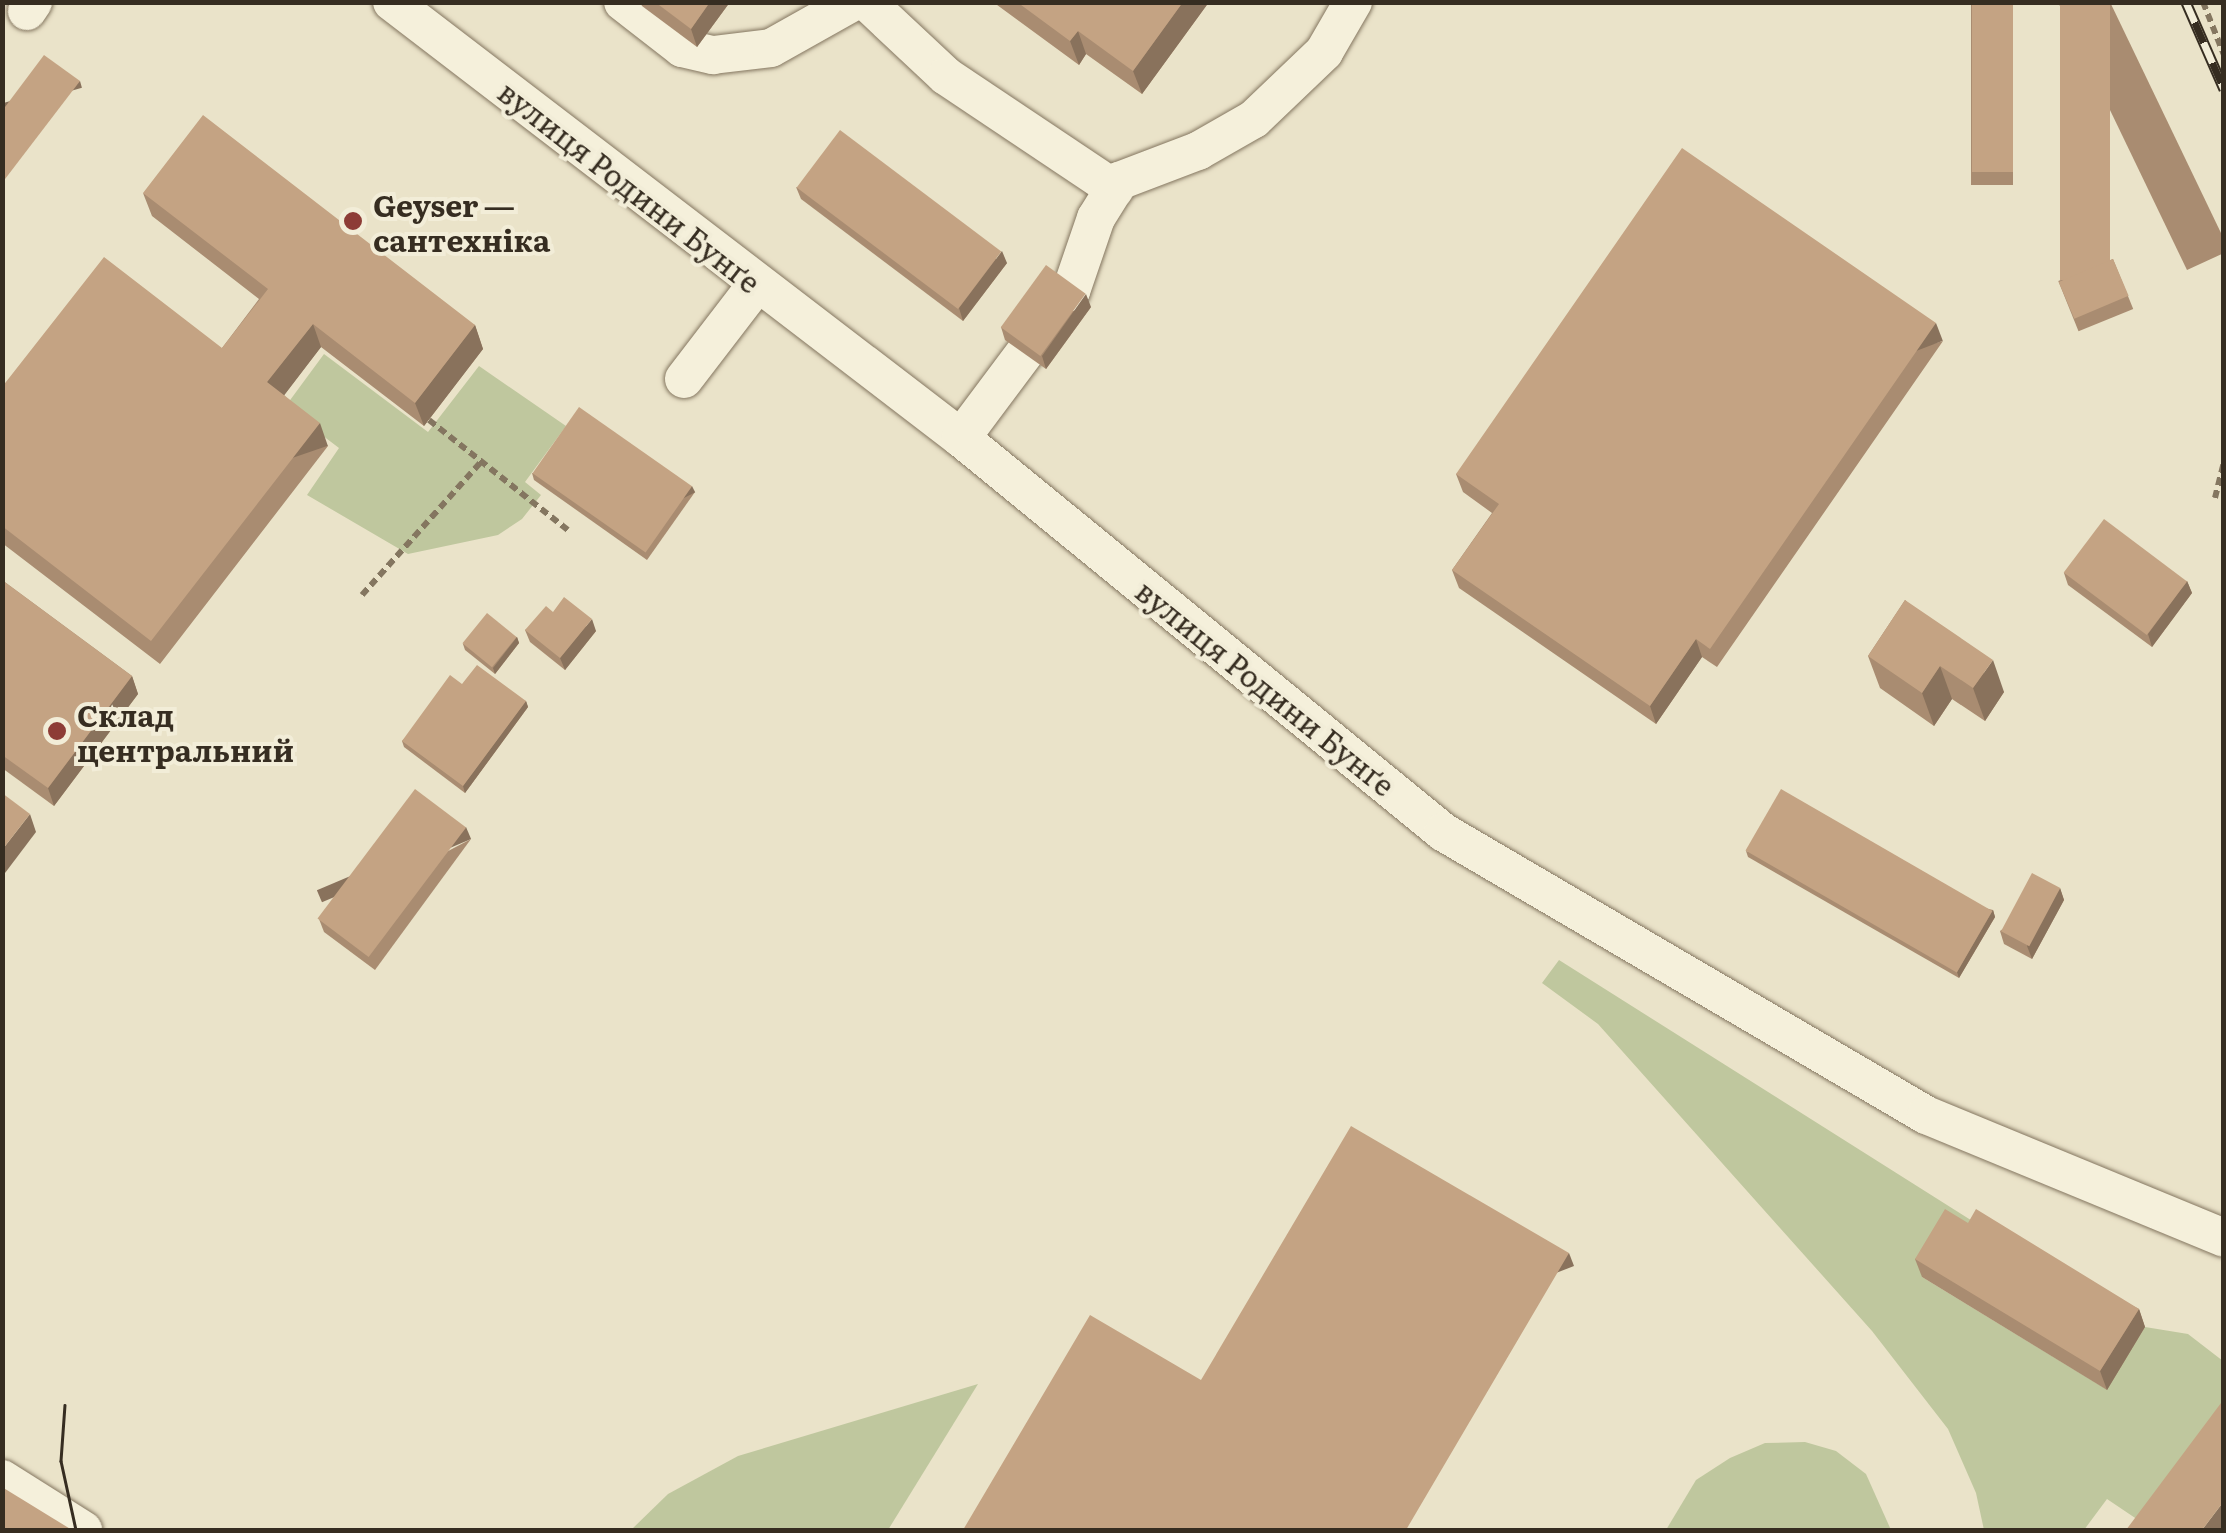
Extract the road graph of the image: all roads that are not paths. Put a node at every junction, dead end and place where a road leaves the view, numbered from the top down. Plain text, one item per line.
1 (392, 2) edge
2 (623, 2) edge
3 (853, 2) edge
4 (867, 2) edge
5 (1353, 2) edge
6 (1115, 188) junction
7 (757, 284) junction
8 (684, 379) dead end
9 (961, 438) junction
10 (2224, 1238) edge
11 (2, 1479) edge
12 (83, 1530) edge

1 - 7 street, вулиця Родини Бунґе
2 - 3 street
4 - 6 street
5 - 6 street
6 - 9 street
7 - 8 street
7 - 9 street, вулиця Родини Бунґе
9 - 10 street, вулиця Родини Бунґе
11 - 12 street

